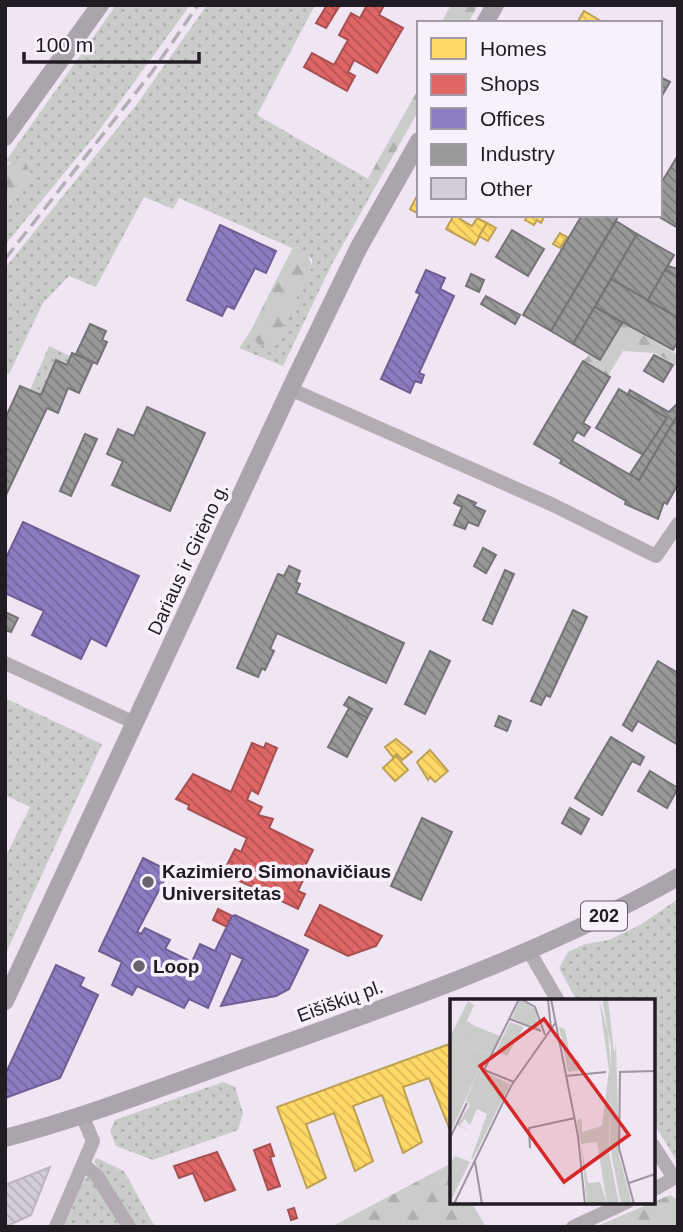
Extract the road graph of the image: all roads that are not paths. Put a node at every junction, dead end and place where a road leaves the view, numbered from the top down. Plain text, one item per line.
1 (100, 5) edge
2 (495, 5) edge
3 (486, 21) edge
4 (5, 137) edge
5 (417, 145) edge
6 (290, 389) junction
7 (678, 524) edge
8 (5, 663) edge
9 (135, 723) junction
10 (678, 877) edge
11 (529, 951) junction
12 (557, 999) edge
13 (5, 1001) edge
14 (82, 1115) junction
15 (5, 1138) edge
16 (655, 1148) edge
17 (84, 1165) junction
18 (655, 1189) edge
19 (623, 1204) edge
20 (56, 1227) edge
21 (130, 1227) edge
22 (573, 1227) edge

1 - 4 main road
2 - 3 main road
5 - 6 main road, Dariaus ir Girėno g.
6 - 7 street
6 - 9 main road, Dariaus ir Girėno g.
8 - 9 street
9 - 13 main road, Dariaus ir Girėno g.
10 - 11 main road, Eišiškių pl. / 202
11 - 12 street
11 - 14 main road, Eišiškių pl. / 202
14 - 15 main road, Eišiškių pl. / 202
14 - 17 street
16 - 18 street
17 - 20 street
17 - 21 street
19 - 22 street

